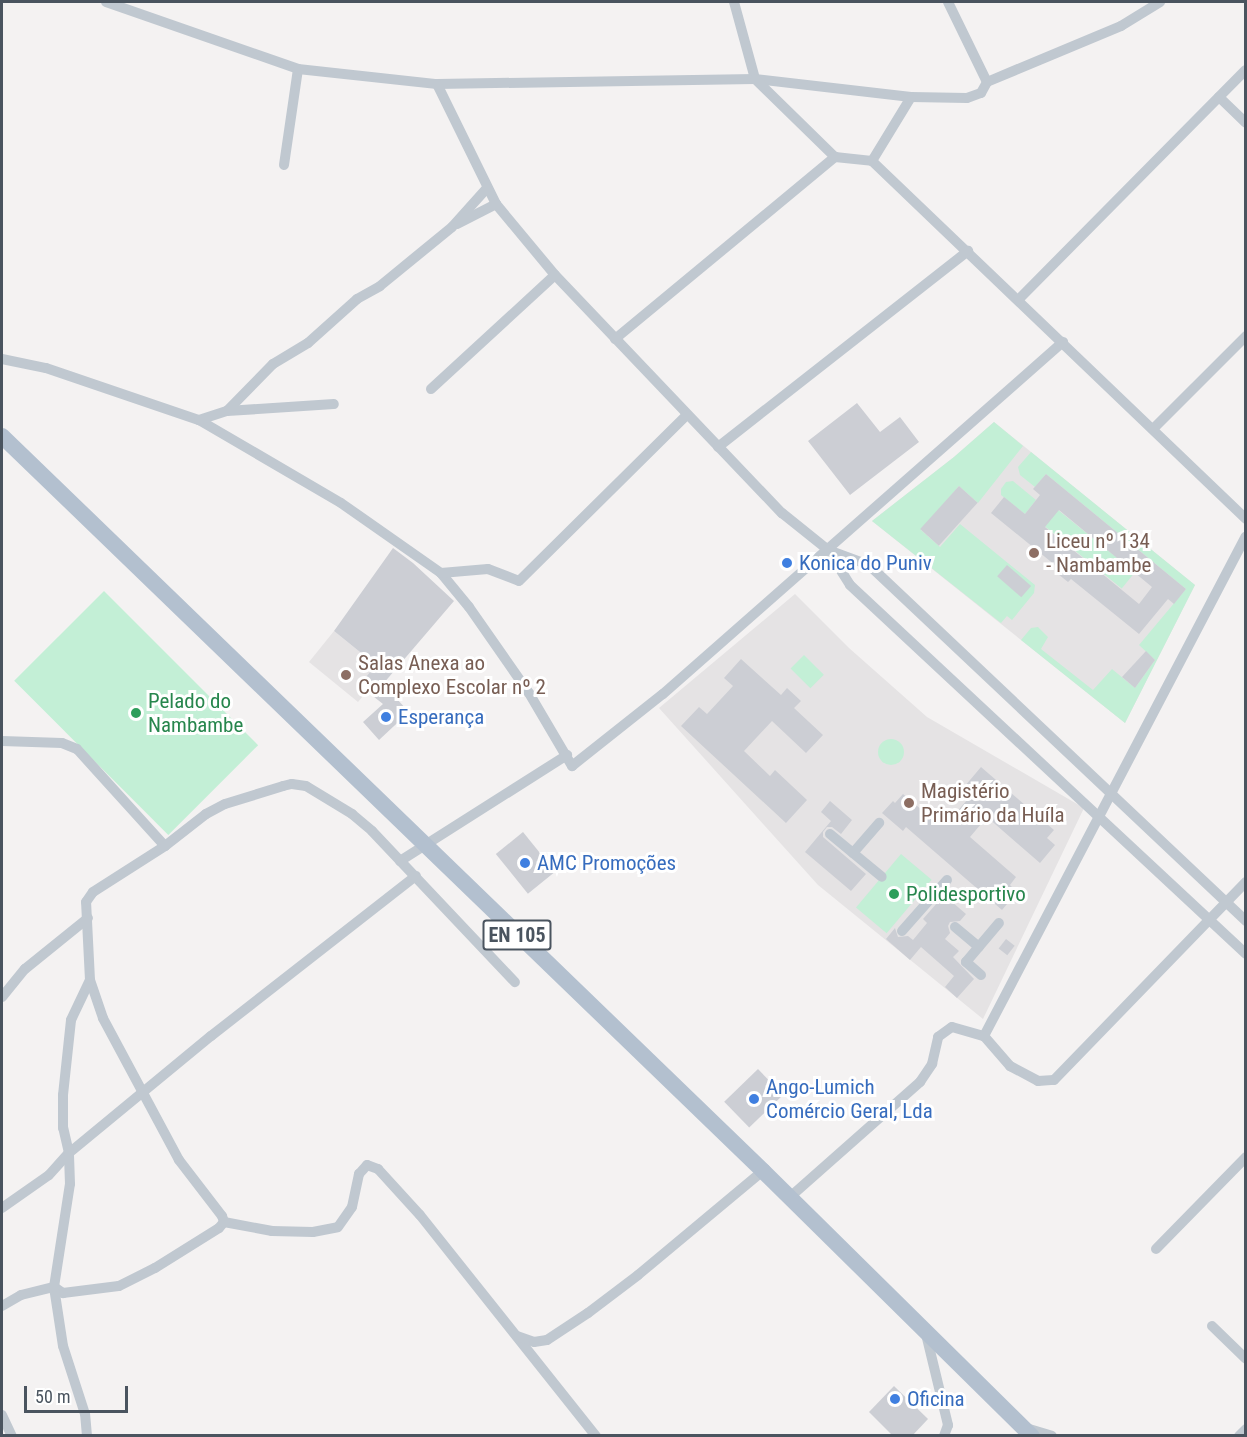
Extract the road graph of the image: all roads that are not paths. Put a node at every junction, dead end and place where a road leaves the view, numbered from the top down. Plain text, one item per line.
1 (106, 2) edge
2 (734, 2) edge
3 (948, 2) edge
4 (1160, 2) edge
5 (298, 69) junction
6 (1245, 70) edge
7 (755, 79) junction
8 (987, 82) junction
9 (437, 84) junction
10 (911, 97) junction
11 (1219, 97) junction
12 (1245, 123) edge
13 (835, 157) junction
14 (872, 161) junction
15 (284, 165) dead end
16 (487, 188) junction
17 (496, 204) junction
18 (452, 227) junction
19 (968, 251) junction
20 (555, 275) junction
21 (1019, 299) junction
22 (1245, 336) edge
23 (615, 339) junction
24 (1063, 342) junction
25 (2, 359) edge
26 (431, 389) dead end
27 (334, 404) dead end
28 (227, 411) junction
29 (687, 415) junction
30 (199, 420) junction
31 (1153, 429) junction
32 (2, 436) edge
33 (718, 447) junction
34 (1245, 519) edge
35 (1245, 536) edge
36 (828, 550) junction
37 (441, 573) junction
38 (2, 741) edge
39 (567, 755) junction
40 (1112, 793) junction
41 (1100, 816) junction
42 (879, 823) dead end
43 (830, 834) dead end
44 (165, 846) junction
45 (423, 846) junction
46 (853, 853) junction
47 (400, 861) junction
48 (416, 876) junction
49 (882, 877) dead end
50 (947, 880) dead end
51 (1245, 882) edge
52 (1226, 902) junction
53 (88, 918) junction
54 (1209, 918) junction
55 (1245, 921) edge
56 (999, 923) dead end
57 (955, 927) dead end
58 (902, 931) dead end
59 (979, 947) junction
60 (1245, 954) edge
61 (981, 975) dead end
62 (90, 980) junction
63 (515, 982) dead end
64 (2, 997) edge
65 (984, 1036) junction
66 (143, 1094) junction
67 (69, 1153) junction
68 (1245, 1157) edge
69 (763, 1171) junction
70 (790, 1197) junction
71 (2, 1208) edge
72 (224, 1222) junction
73 (1156, 1249) dead end
74 (54, 1287) junction
75 (2, 1306) edge
76 (1212, 1326) dead end
77 (925, 1329) junction
78 (516, 1336) junction
79 (1245, 1359) edge
80 (2, 1415) edge
81 (1245, 1429) edge
82 (1027, 1431) edge
83 (12, 1436) edge
84 (87, 1436) edge
85 (596, 1436) edge
86 (945, 1436) edge
87 (1052, 1436) edge
88 (1239, 1436) edge

1 - 5 street
2 - 7 street
3 - 8 street
4 - 8 street
5 - 9 street
5 - 15 street
6 - 11 street
7 - 9 street
7 - 10 street
7 - 13 street
8 - 10 street
9 - 16 street
10 - 14 street
11 - 12 street
11 - 21 street
13 - 14 street
13 - 23 street
14 - 19 street
16 - 17 street
16 - 18 street
17 - 18 street
17 - 20 street
18 - 28 street
19 - 21 street
19 - 33 street
20 - 23 street
20 - 26 street
21 - 24 street
22 - 31 street
23 - 29 street
24 - 31 street
24 - 36 street
25 - 30 street
27 - 28 street
28 - 30 street
29 - 33 street
29 - 37 street
30 - 37 street
31 - 34 street
32 - 45 main road, EN 105
33 - 36 street
35 - 40 street
36 - 39 street
36 - 40 street
36 - 41 street
37 - 39 street
38 - 44 street
39 - 45 street
40 - 41 street
40 - 52 street
41 - 54 street
41 - 65 street
42 - 46 street
43 - 46 street
44 - 47 street
44 - 53 street
45 - 47 street
45 - 69 main road, EN 105
46 - 49 street
47 - 48 street
48 - 63 street
48 - 66 street
50 - 58 street
51 - 52 street
52 - 54 street
52 - 55 street
53 - 62 street
53 - 64 street
54 - 60 street
54 - 65 street
56 - 59 street
57 - 59 street
59 - 61 street
62 - 66 street
62 - 67 street
65 - 70 street
66 - 67 street
66 - 72 street
67 - 71 street
67 - 74 street
68 - 73 street
69 - 70 main road, EN 105
69 - 78 street
70 - 77 main road, EN 105
72 - 74 street
72 - 78 street
74 - 75 street
74 - 84 street
76 - 79 street
77 - 82 main road, EN 105
77 - 86 street
78 - 85 street
80 - 83 street
81 - 88 street
82 - 87 street

